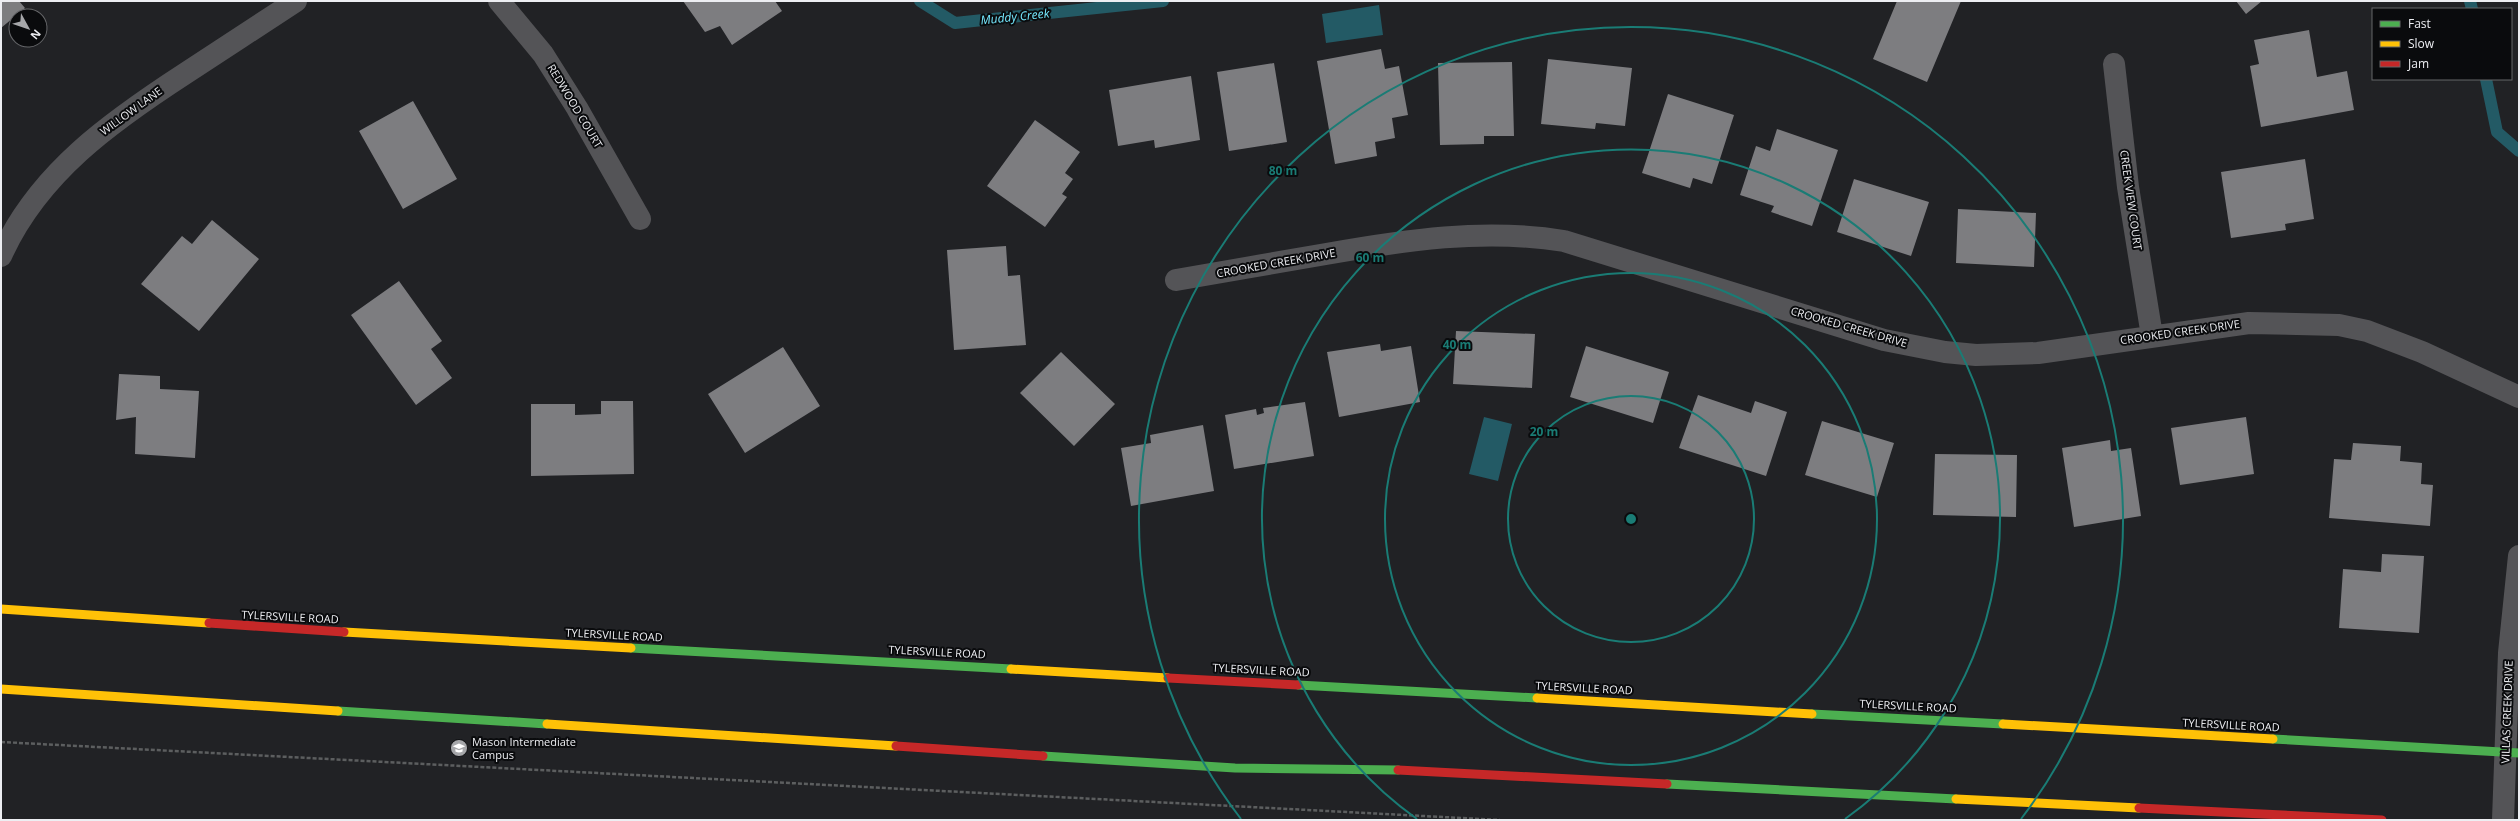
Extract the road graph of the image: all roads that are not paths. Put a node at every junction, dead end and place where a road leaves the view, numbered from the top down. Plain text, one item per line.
1 (296, 1) edge
2 (499, 1) edge
3 (2114, 64) dead end
4 (640, 219) dead end
5 (1, 256) edge
6 (1176, 280) dead end
7 (2152, 336) junction
8 (2519, 397) edge
9 (2519, 556) edge
10 (1, 609) edge
11 (1, 688) edge
12 (2513, 752) edge
13 (2382, 820) edge
14 (2503, 820) edge

1 - 5 street, WILLOW LANE
2 - 4 street, REDWOOD COURT
3 - 7 street, CREEK VIEW COURT
6 - 7 street, CROOKED CREEK DRIVE
7 - 8 street, CROOKED CREEK DRIVE
9 - 12 street, VILLAS CREEK DRIVE
10 - 12 main road, TYLERSVILLE ROAD
11 - 13 main road
12 - 14 street, VILLAS CREEK DRIVE

